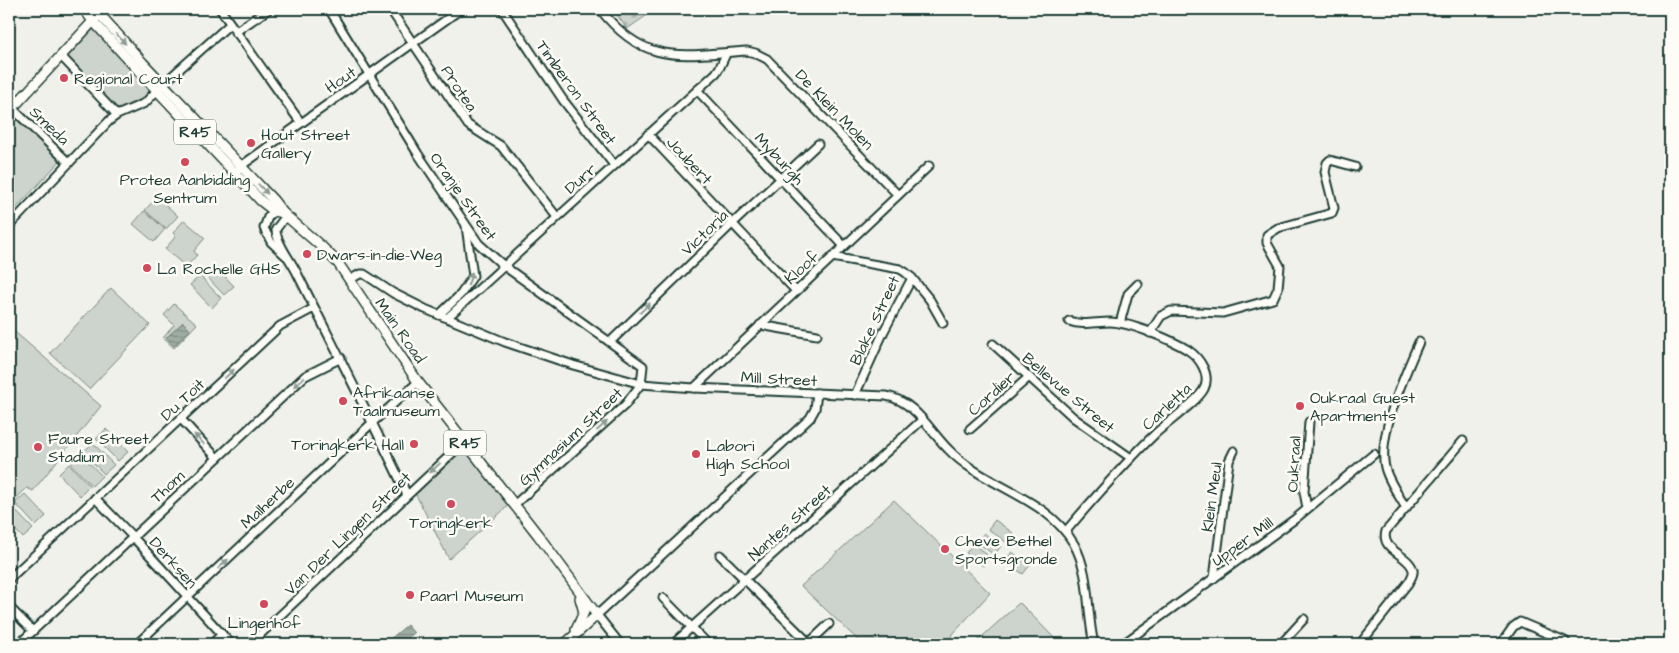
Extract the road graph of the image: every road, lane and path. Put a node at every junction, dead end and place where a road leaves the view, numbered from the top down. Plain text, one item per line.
1 (84, 9) edge
2 (220, 9) edge
3 (269, 9) edge
4 (328, 9) edge
5 (390, 9) edge
6 (461, 9) edge
7 (502, 9) edge
8 (600, 9) edge
9 (97, 12) edge
10 (93, 22) junction
11 (230, 24) junction
12 (235, 32) junction
13 (414, 42) junction
14 (726, 54) junction
15 (61, 56) junction
16 (369, 76) junction
17 (160, 87) junction
18 (696, 90) junction
19 (10, 110) edge
20 (117, 115) junction
21 (301, 123) junction
22 (648, 134) junction
23 (818, 144) dead end
24 (69, 162) junction
25 (614, 165) junction
26 (928, 166) dead end
27 (1355, 167) dead end
28 (238, 170) junction
29 (781, 179) junction
30 (898, 195) junction
31 (281, 212) junction
32 (557, 218) junction
33 (732, 224) junction
34 (9, 226) edge
35 (466, 226) junction
36 (844, 246) junction
37 (832, 257) junction
38 (290, 259) junction
39 (504, 266) junction
40 (912, 278) junction
41 (349, 280) junction
42 (1138, 284) dead end
43 (796, 291) junction
44 (314, 308) junction
45 (439, 315) junction
46 (447, 318) junction
47 (1069, 321) dead end
48 (943, 323) dead end
49 (1120, 323) junction
50 (760, 325) junction
51 (1150, 333) junction
52 (817, 334) dead end
53 (610, 342) junction
54 (1419, 342) dead end
55 (993, 344) dead end
56 (341, 358) junction
57 (1029, 377) junction
58 (418, 382) junction
59 (641, 384) junction
60 (694, 388) junction
61 (816, 394) junction
62 (855, 395) junction
63 (181, 419) junction
64 (922, 420) junction
65 (372, 422) junction
66 (1310, 422) dead end
67 (970, 429) dead end
68 (1463, 441) dead end
69 (464, 442) junction
70 (1234, 451) dead end
71 (1374, 454) dead end
72 (218, 458) junction
73 (1131, 458) junction
74 (407, 495) junction
75 (95, 498) junction
76 (514, 505) junction
77 (1307, 508) junction
78 (1406, 508) junction
79 (1066, 531) junction
80 (133, 537) junction
81 (720, 555) dead end
82 (1214, 578) junction
83 (9, 579) edge
84 (744, 580) junction
85 (575, 587) junction
86 (187, 597) junction
87 (663, 598) dead end
88 (9, 607) edge
89 (597, 615) junction
90 (1304, 619) dead end
91 (829, 624) dead end
92 (692, 628) junction
93 (33, 631) junction
94 (222, 634) junction
95 (568, 641) edge
96 (1565, 641) dead end
97 (19, 644) edge
98 (137, 644) edge
99 (212, 644) edge
100 (231, 644) edge
101 (250, 644) edge
102 (620, 644) edge
103 (673, 644) edge
104 (708, 644) edge
105 (809, 644) edge
106 (1094, 644) edge
107 (1123, 644) edge
108 (1281, 644) edge
109 (1360, 644) edge
110 (1501, 644) edge

1 - 10 main road, Main Road / R45
2 - 11 street
3 - 12 street
4 - 16 street, Oranje Street
5 - 13 street, Protea
6 - 13 street, Hout
7 - 25 street, Timberon Street
8 - 14 street
9 - 10 main road
9 -> 17 main road, Main Road / R45
10 - 15 main road
10 - 17 main road, Main Road / R45
11 - 12 street
11 - 17 street
12 - 21 street
13 - 16 street, Hout
13 - 32 street, Protea
14 - 18 street, Durr
14 - 30 street, De Klein Molen
15 - 19 main road
15 - 20 street
16 - 21 street, Hout
16 - 35 street, Oranje Street
17 - 20 street
17 - 28 main road, Main Road / R45
18 - 22 street, Durr
18 - 29 street, Myburgh
19 - 24 street, Smeda
20 - 24 street
21 - 28 street, Hout
22 - 25 street, Durr
22 - 33 street, Joubert
23 - 29 street, Victoria
24 - 34 street
25 - 32 street, Durr
26 - 30 street, Kloof
27 - 51 street
28 - 31 main road, Main Road / R45
29 - 33 street, Victoria
29 - 36 street, Myburgh
30 - 36 street, Kloof
31 - 38 street
31 - 38 street
31 - 41 main road, Main Road / R45
32 - 39 street, Durr
33 - 43 street, Joubert
53 -> 33 street, Victoria
35 - 39 street, Oranje Street
45 -> 35 street
36 - 37 street, Kloof
37 - 40 street, Blake Street
37 - 43 street, Kloof
38 - 44 street
39 - 46 street, Durr
39 - 53 street, Oranje Street
40 - 48 street
40 - 62 street, Blake Street
41 - 45 street, Mill Street
41 - 58 main road, Main Road / R45
42 - 49 street
43 - 50 street, Kloof
44 - 56 street
63 -> 44 street, Du Toit
45 - 46 street, Mill Street
46 - 59 street, Mill Street
47 - 49 street, Carletta
49 - 51 street, Carletta
50 - 52 street
50 - 60 street, Kloof
51 - 73 street, Carletta
53 - 59 street, Oranje Street
54 - 78 street
55 - 57 street, Bellevue Street
56 - 65 street
56 -> 72 street, Thom
57 - 67 street, Cordier
57 - 73 street, Bellevue Street
58 - 65 street, Malherbe
58 - 69 main road, Main Road / R45
59 - 60 street, Mill Street
76 -> 59 street, Gymnasium Street
60 - 61 street, Mill Street
61 - 62 street, Mill Street
61 - 89 street
62 - 64 street, Mill Street
72 -> 63 street
63 - 75 street, Du Toit
64 - 79 street, Mill Street
64 - 84 street, Nantes Street
65 - 74 street
86 -> 65 street, Malherbe
66 - 77 street, Oukraal
68 - 78 street
69 -> 74 street, Van Der Lingen Street
69 - 76 main road, Main Road / R45
70 - 82 street, Klein Meul
71 - 77 street, Upper Mill
72 - 80 street, Thom
73 - 79 street, Carletta
74 - 101 street, Van Der Lingen Street
75 - 80 street, Derksen
75 - 83 street, Du Toit
76 - 85 main road, Main Road / R45
77 - 82 street, Upper Mill
78 - 109 street
79 - 106 street, Mill Street
80 - 86 street, Derksen
80 - 93 street, Thom
81 - 84 street
82 - 107 street, Upper Mill
84 - 92 street, Nantes Street
84 - 105 street
85 - 89 main road, Main Road / R45
85 - 95 main road
86 - 94 street, Derksen
86 - 98 street, Malherbe
87 - 92 street
88 - 93 street
89 - 95 main road
89 - 102 street
90 - 108 street
91 - 105 street
92 - 103 street, Nantes Street
92 - 104 street
93 - 97 street, Thom
94 - 99 street
94 - 100 street, Derksen
96 - 110 street

